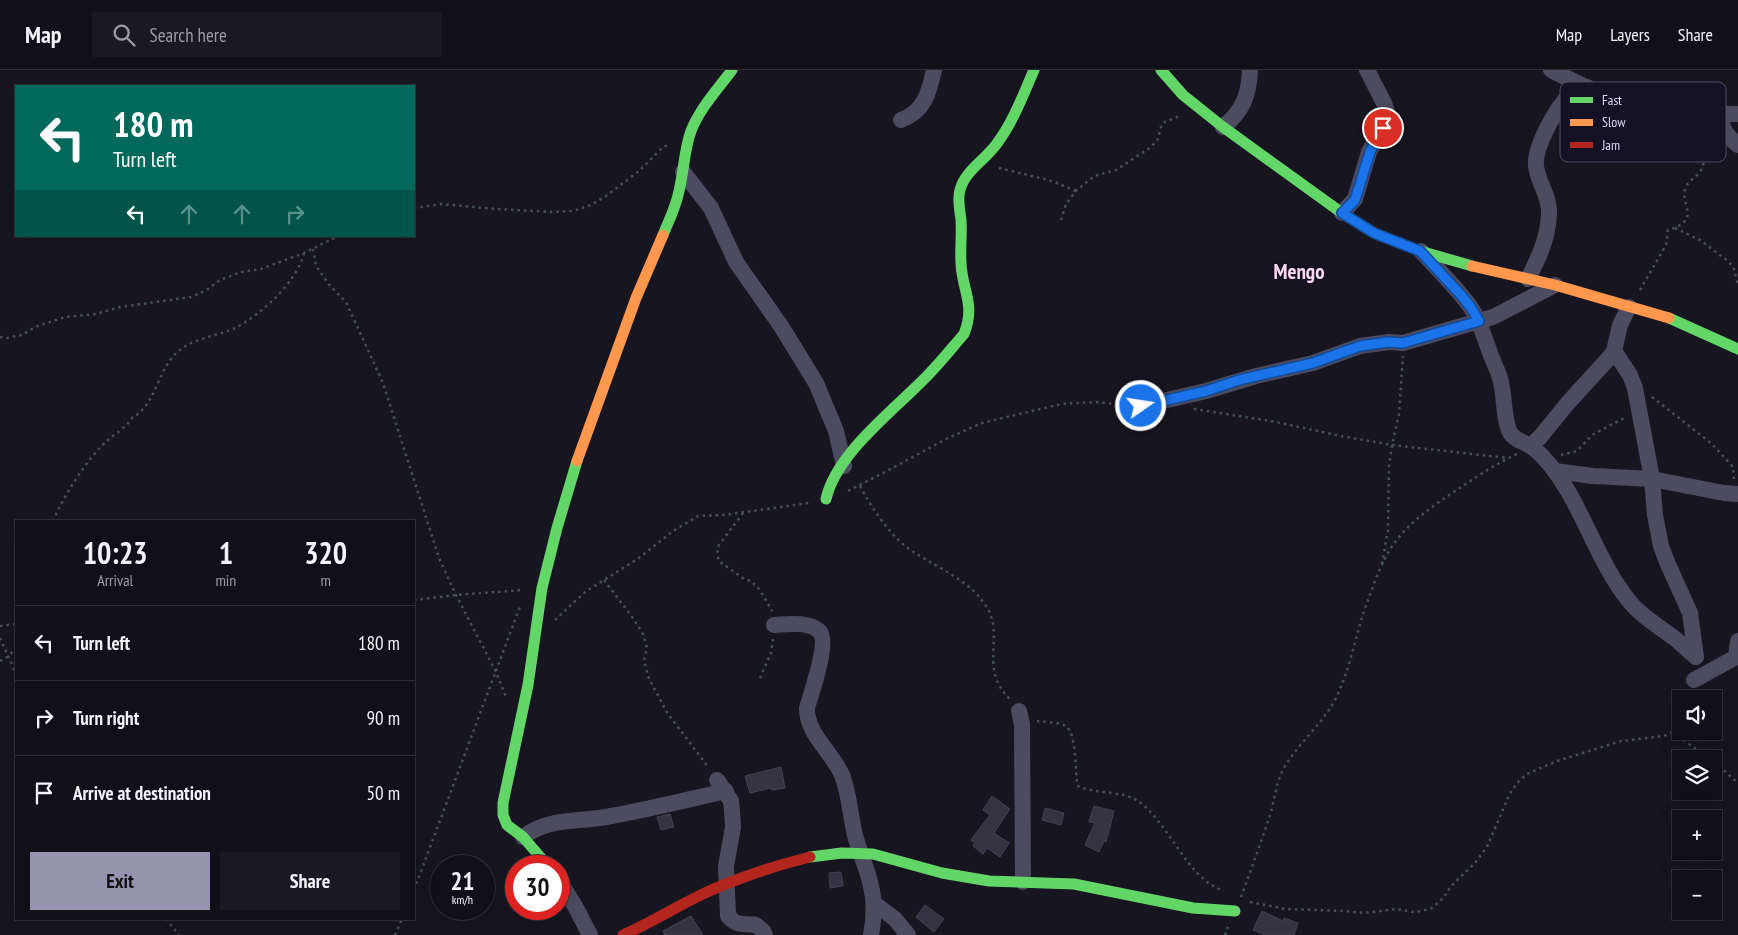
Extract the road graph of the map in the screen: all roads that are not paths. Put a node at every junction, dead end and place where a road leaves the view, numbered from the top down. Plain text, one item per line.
1 (732, 70) edge
2 (934, 70) edge
3 (1034, 70) edge
4 (1161, 70) edge
5 (1250, 70) edge
6 (1368, 70) edge
7 (1551, 70) edge
8 (1576, 82) edge
9 (1560, 108) edge
10 (901, 120) dead end
11 (1223, 127) junction
12 (1726, 133) edge
13 (1738, 145) edge
14 (683, 172) junction
15 (1342, 213) junction
16 (1420, 251) junction
17 (1528, 278) junction
18 (1555, 286) junction
19 (1629, 307) junction
20 (1479, 321) junction
21 (1738, 349) edge
22 (1614, 351) junction
23 (1141, 406) road end
24 (1531, 446) junction
25 (1550, 464) junction
26 (844, 466) junction
27 (1652, 479) junction
28 (1735, 493) edge
29 (826, 499) road end
30 (774, 625) road end
31 (1737, 651) edge
32 (1694, 680) dead end
33 (1020, 715) road end
34 (523, 837) junction
35 (860, 853) junction
36 (539, 855) edge
37 (1023, 882) junction
38 (727, 885) junction
39 (570, 898) edge
40 (874, 903) junction
41 (1235, 911) road end
42 (590, 935) edge
43 (623, 935) edge
44 (765, 935) edge
45 (871, 935) edge
46 (908, 935) edge

1 - 14 street
2 - 10 street
3 - 26 street
4 - 11 street
5 - 11 street
6 - 15 street
7 - 8 street
9 - 17 street
11 - 15 street
12 - 13 street
14 - 26 street
14 - 34 street
15 - 16 street
16 - 17 street
16 - 20 street
17 - 18 street
18 - 19 street
18 - 20 street
19 - 21 street
19 - 22 street
20 - 23 street
20 - 24 street
22 - 24 street
22 - 27 street
24 - 25 street
25 - 27 street
25 - 27 street
26 - 29 street
27 - 28 street
30 - 35 street
31 - 32 street
33 - 37 street
34 - 36 street
34 - 38 street
35 - 37 street
35 - 38 street
35 - 40 street
37 - 41 street
38 - 43 street
38 - 44 street
39 - 42 street
40 - 45 street
40 - 46 street

